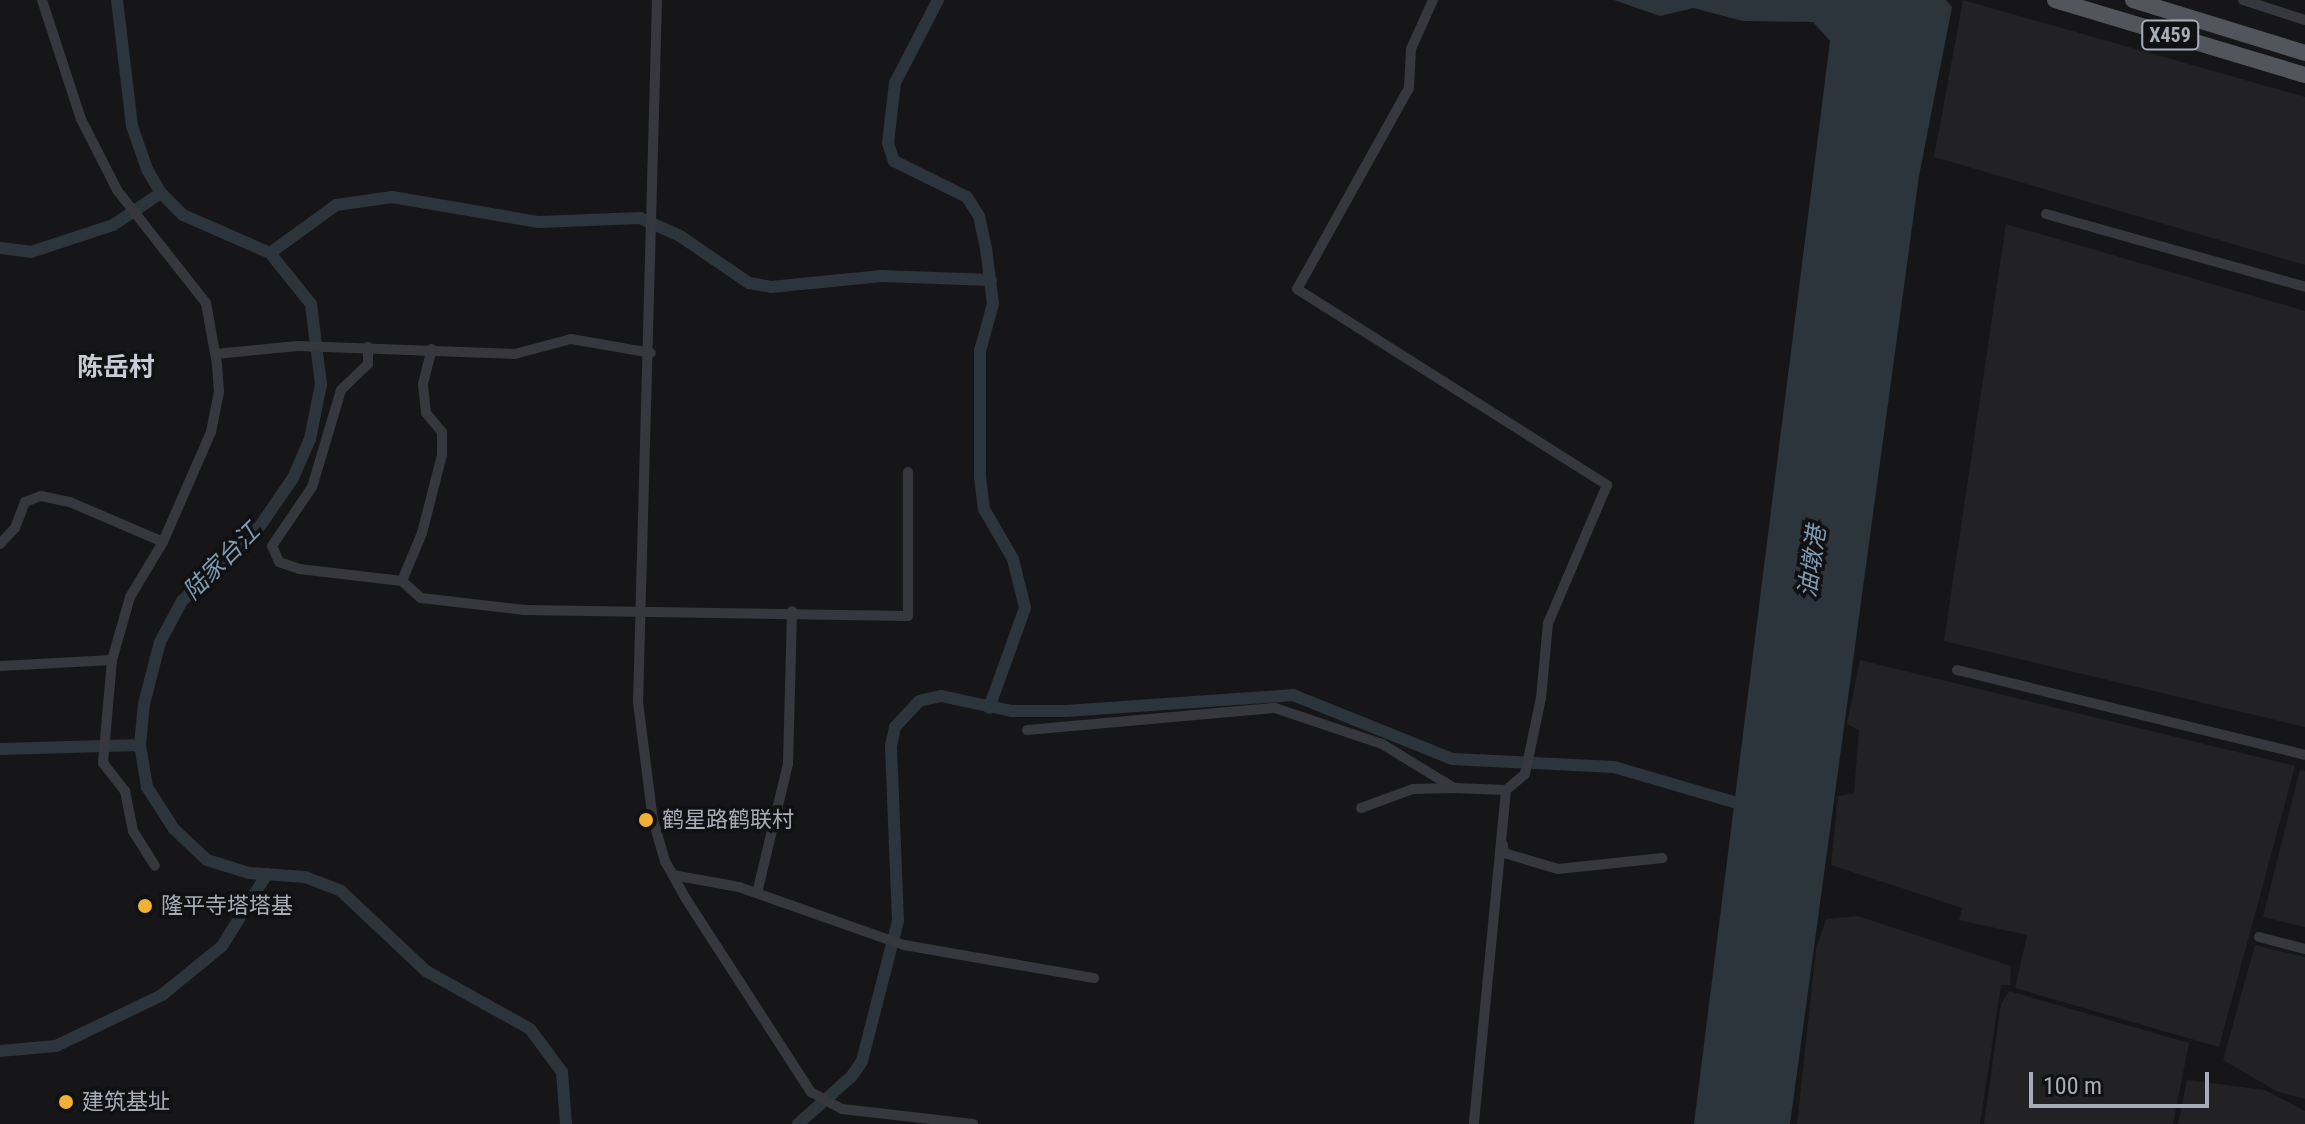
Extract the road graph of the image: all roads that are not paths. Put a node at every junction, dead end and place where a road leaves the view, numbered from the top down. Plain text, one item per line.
1 (42, 0) edge
2 (657, 0) edge
3 (1433, 0) edge
4 (2055, 0) edge
5 (2133, 0) edge
6 (2243, 0) edge
7 (2305, 20) edge
8 (2298, 51) edge
9 (2305, 75) edge
10 (2046, 214) dead end
11 (2305, 287) edge
12 (368, 347) junction
13 (432, 349) junction
14 (651, 353) junction
15 (216, 354) junction
16 (908, 472) dead end
17 (163, 542) junction
18 (0, 544) edge
19 (402, 581) junction
20 (641, 610) junction
21 (792, 611) junction
22 (112, 660) junction
23 (0, 666) edge
24 (1957, 670) dead end
25 (1027, 730) dead end
26 (2305, 755) edge
27 (1454, 788) junction
28 (1506, 790) junction
29 (1361, 808) dead end
30 (1503, 845) junction
31 (1662, 858) dead end
32 (155, 866) dead end
33 (673, 875) junction
34 (757, 893) junction
35 (2259, 937) dead end
36 (2305, 949) edge
37 (1094, 978) dead end
38 (973, 1124) edge
39 (1474, 1124) edge

1 - 15 street
2 - 14 street
3 - 28 street
4 - 9 main road, X459
5 - 8 main road, X459
6 - 7 street
10 - 11 street
12 - 13 street
12 - 15 street
12 - 19 street
13 - 14 street
13 - 19 street
14 - 20 street
15 - 17 street
16 - 21 street
17 - 18 street
17 - 22 street
19 - 20 street
20 - 21 street
20 - 33 street
21 - 34 street
22 - 23 street
22 - 32 street
24 - 26 street
25 - 27 street
27 - 28 street
27 - 29 street
28 - 30 street
30 - 31 street
30 - 39 street
33 - 34 street
33 - 38 street
34 - 37 street
35 - 36 street

